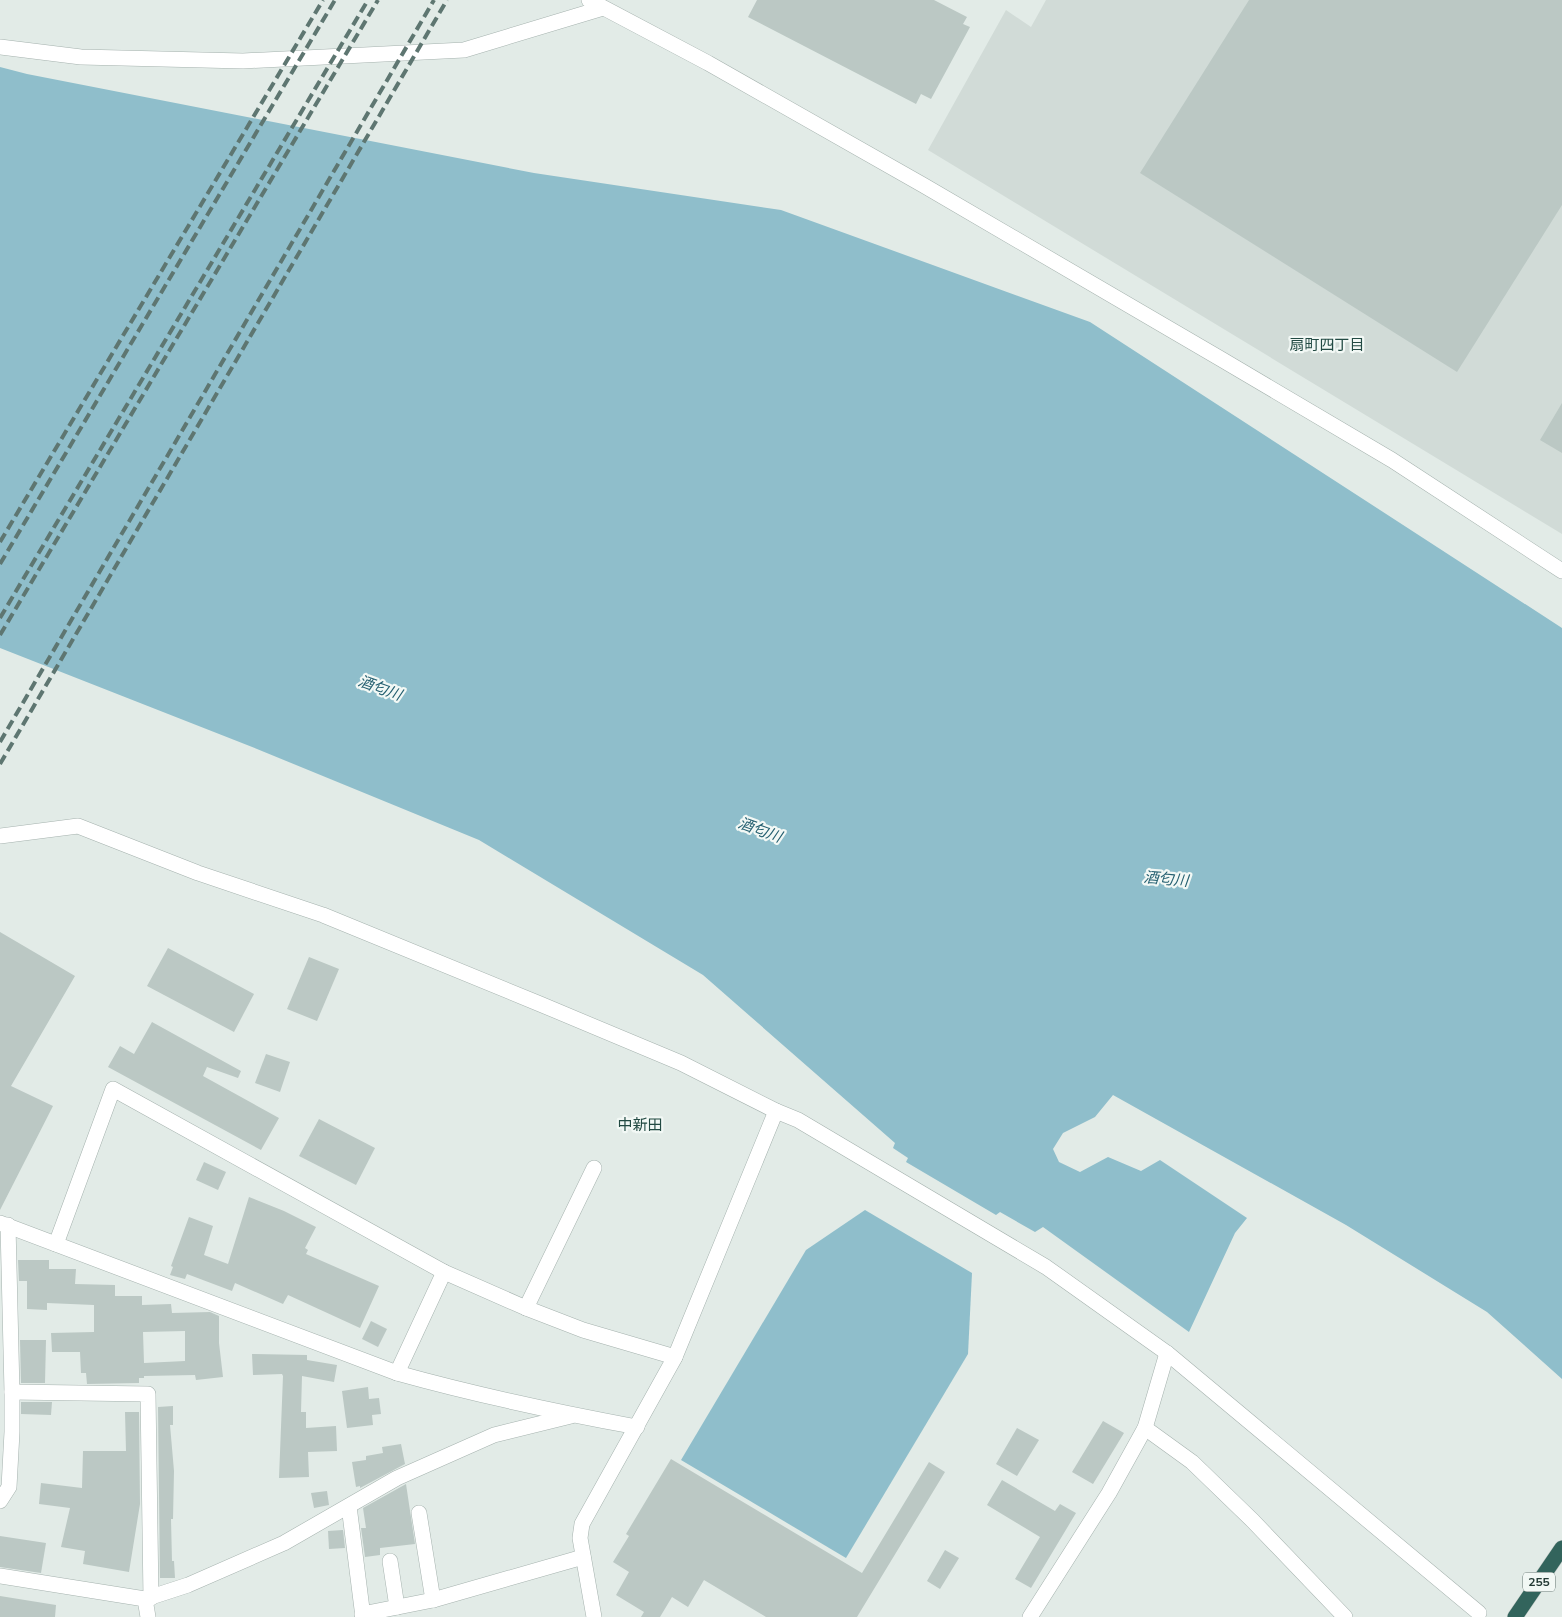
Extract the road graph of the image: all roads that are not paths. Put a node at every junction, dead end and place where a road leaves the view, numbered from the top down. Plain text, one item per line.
1 (589, 0) edge
2 (602, 8) junction
3 (0, 47) edge
4 (1562, 571) edge
5 (0, 836) edge
6 (776, 1112) junction
7 (594, 1168) dead end
8 (4, 1224) edge
9 (56, 1244) junction
10 (444, 1272) junction
11 (526, 1308) junction
12 (1167, 1353) junction
13 (675, 1357) junction
14 (397, 1373) junction
15 (12, 1392) junction
16 (574, 1416) junction
17 (637, 1427) junction
18 (1144, 1428) junction
19 (0, 1501) edge
20 (349, 1506) junction
21 (419, 1513) dead end
22 (1562, 1548) edge
23 (583, 1557) junction
24 (390, 1561) dead end
25 (0, 1576) edge
26 (148, 1599) junction
27 (433, 1600) junction
28 (397, 1607) junction
29 (1479, 1613) dead end
30 (363, 1615) edge
31 (148, 1617) edge
32 (594, 1617) edge
33 (1030, 1617) edge
34 (1345, 1617) edge
35 (1515, 1617) edge

1 - 2 street
2 - 3 street
2 - 4 street
5 - 6 street
6 - 12 street
6 - 13 street
7 - 11 street
8 - 9 street
8 - 15 street
9 - 10 street
9 - 14 street
10 - 11 street
10 - 14 street
11 - 13 street
12 - 18 street
12 - 29 street
13 - 17 street
14 - 16 street
15 - 19 street
15 - 26 street
16 - 17 street
16 - 20 street
17 - 23 street
18 - 33 street
18 - 34 street
20 - 26 street
20 - 30 street
21 - 27 street
22 - 35 highway, 255
23 - 27 street
23 - 32 street
24 - 28 street
25 - 26 street
26 - 31 street
27 - 28 street
28 - 30 street

